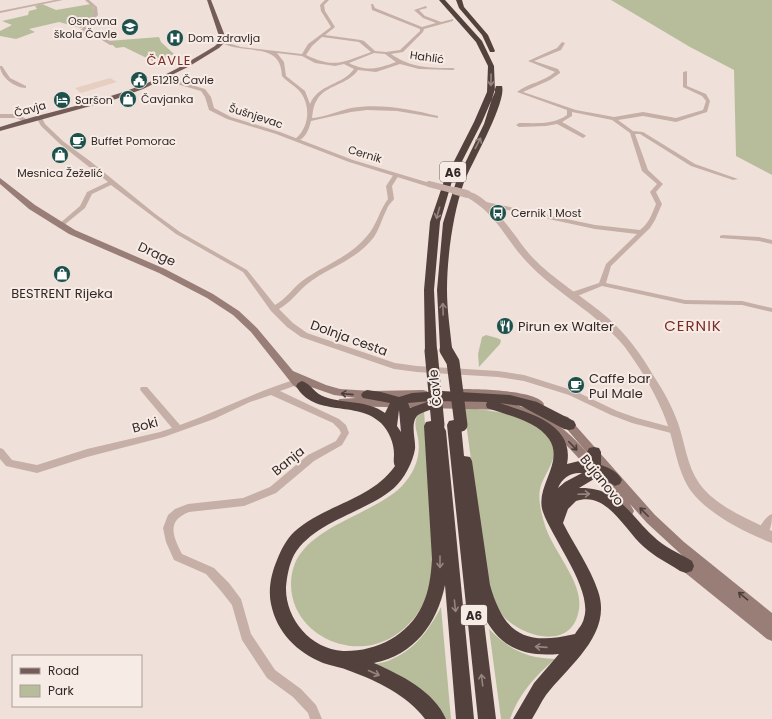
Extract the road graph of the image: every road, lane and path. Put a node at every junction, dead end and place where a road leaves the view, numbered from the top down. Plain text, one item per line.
1 (61, 0) edge
2 (208, 0) edge
3 (327, 0) edge
4 (439, 0) edge
5 (442, 0) edge
6 (450, 0) edge
7 (459, 0) edge
8 (89, 1) edge
9 (372, 5) dead end
10 (426, 7) dead end
11 (0, 12) edge
12 (453, 16) junction
13 (441, 23) junction
14 (422, 28) junction
15 (322, 36) junction
16 (222, 42) junction
17 (488, 42) junction
18 (563, 43) dead end
19 (112, 44) dead end
20 (271, 52) junction
21 (374, 52) junction
22 (386, 53) junction
23 (303, 55) junction
24 (400, 62) junction
25 (345, 63) junction
26 (0, 67) edge
27 (357, 69) junction
28 (452, 69) dead end
29 (685, 72) dead end
30 (164, 76) junction
31 (24, 87) dead end
32 (568, 108) junction
33 (311, 113) junction
34 (0, 116) edge
35 (39, 117) junction
36 (436, 117) dead end
37 (614, 119) junction
38 (25, 120) junction
39 (309, 120) junction
40 (558, 122) junction
41 (519, 125) dead end
42 (0, 129) edge
43 (632, 132) junction
44 (583, 136) dead end
45 (297, 140) junction
46 (396, 175) junction
47 (735, 179) dead end
48 (0, 180) edge
49 (112, 182) junction
50 (486, 204) junction
51 (61, 226) junction
52 (641, 232) junction
53 (722, 237) dead end
54 (772, 242) edge
55 (602, 284) junction
56 (572, 295) junction
57 (274, 309) junction
58 (772, 310) edge
59 (287, 371) junction
60 (300, 384) junction
61 (144, 389) dead end
62 (273, 392) junction
63 (367, 395) junction
64 (430, 399) junction
65 (399, 404) junction
66 (492, 405) junction
67 (457, 425) junction
68 (569, 425) junction
69 (391, 426) junction
70 (408, 426) junction
71 (435, 426) junction
72 (178, 429) junction
73 (675, 431) junction
74 (0, 452) edge
75 (594, 452) junction
76 (594, 469) junction
77 (398, 472) junction
78 (557, 476) junction
79 (615, 480) junction
80 (558, 518) junction
81 (772, 518) edge
82 (762, 532) junction
83 (772, 537) edge
84 (567, 546) junction
85 (686, 566) junction
86 (772, 622) edge
87 (772, 634) edge
88 (579, 641) junction
89 (338, 658) junction
90 (316, 719) edge
91 (437, 719) edge
92 (466, 719) edge
93 (487, 719) edge
94 (522, 719) edge

1 - 11 street
2 - 16 main road
3 - 15 street
4 - 12 highway
5 - 12 highway, A6
6 - 17 highway, A6
7 - 17 highway
8 - 19 street
9 - 14 street
10 - 13 street
12 - 13 street
12 -> 71 highway, A6
13 - 14 street
14 - 22 street
15 - 21 street
15 - 23 street
16 - 20 street
16 - 30 main road, Čavja
67 -> 17 highway, A6, bridge
18 - 32 street
20 - 23 street
20 - 33 street
21 - 22 street
21 - 25 street
22 - 24 street, Hahlić
23 - 25 street
24 - 27 street
24 - 28 street, Hahlić
25 - 27 street
26 - 31 street
27 - 33 street
29 - 37 street
30 - 35 main road, Čavja
30 - 45 street, Šušnjevac
32 - 37 street
32 - 40 street
33 - 39 street
34 - 38 street
35 - 38 main road, Čavja
35 - 49 street, Dolnja cesta
36 - 39 street
37 - 43 street
38 - 42 main road, Čavja
39 - 45 street
40 - 41 street
40 - 44 street
43 - 47 street
43 - 52 street
45 - 46 street, Cernik
46 - 50 street, Cernik, bridge
46 - 57 street
48 - 51 main road, Drage
49 - 51 street
49 - 57 street, Dolnja cesta
50 - 52 street
50 - 56 street
51 - 59 main road, Drage
52 - 55 street
53 - 54 street
55 - 56 street
55 - 58 street
56 - 73 street
57 - 73 street, Dolnja cesta
59 - 60 main road, Drage
63 -> 59 main road, Drage
60 - 62 street, Boki
60 - 65 main road, Drage
60 - 69 highway
61 - 72 street
62 - 72 street, Boki
62 - 90 street, Banja
63 - 64 main road, Drage
63 - 65 highway
64 - 65 main road, Bujanovo
64 - 66 main road, Bujanovo
64 - 68 main road, Bujanovo
64 - 70 highway
65 - 68 highway
65 - 69 highway
65 - 70 highway
66 -> 76 main road, Bujanovo
66 - 78 highway
88 -> 67 highway
93 -> 67 highway, A6
68 - 75 main road, Bujanovo
69 - 77 highway
70 - 77 highway
71 -> 89 highway
71 -> 92 highway, A6
72 - 74 street, Boki
73 - 82 street
75 - 76 highway
75 - 79 main road, Bujanovo
76 - 78 highway
76 - 79 highway
76 - 80 highway
76 - 85 main road, Bujanovo
77 - 89 highway
78 - 84 highway
86 -> 79 main road, Bujanovo
80 - 84 highway
80 -> 85 highway
81 - 82 street
82 - 83 street
84 - 88 highway
85 - 87 main road, Bujanovo
88 - 94 highway
89 -> 91 highway

